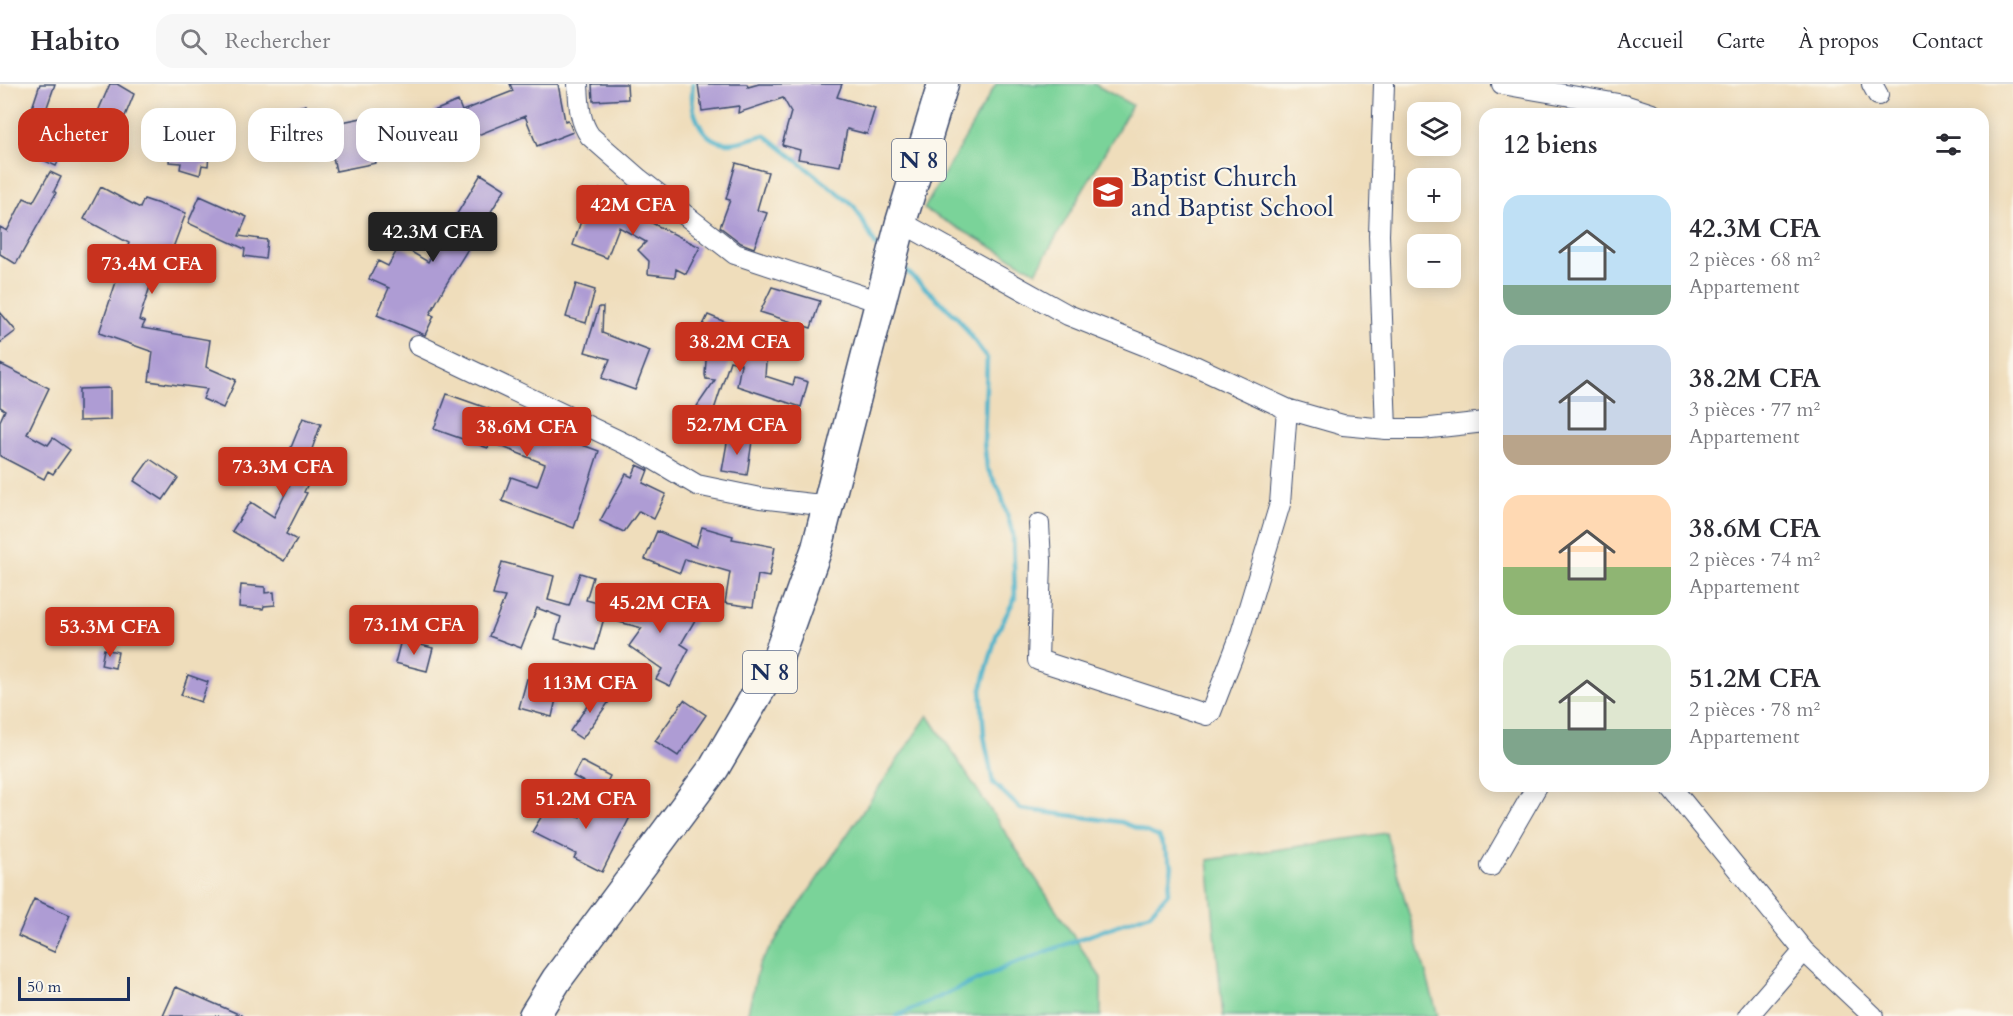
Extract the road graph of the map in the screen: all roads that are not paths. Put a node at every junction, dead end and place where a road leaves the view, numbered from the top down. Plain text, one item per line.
1 (578, 84) edge
2 (943, 84) edge
3 (1383, 84) edge
4 (1502, 84) edge
5 (1633, 108) edge
6 (899, 229) junction
7 (880, 302) junction
8 (418, 345) dead end
9 (1287, 409) junction
10 (1479, 423) edge
11 (1386, 429) junction
12 (829, 506) junction
13 (1039, 524) dead end
14 (1534, 792) edge
15 (1675, 792) edge
16 (1491, 866) dead end
17 (1804, 951) junction
18 (534, 1016) edge
19 (1748, 1016) edge
20 (1874, 1016) edge

1 - 7 street
2 - 6 highway, N 8
3 - 11 street
4 - 5 street
6 - 7 highway, N 8
6 - 9 street
7 - 12 highway, N 8
8 - 12 street
9 - 11 street
9 - 13 street
10 - 11 street
12 - 18 highway, N 8
14 - 16 street
15 - 17 street
17 - 19 street
17 - 20 street

